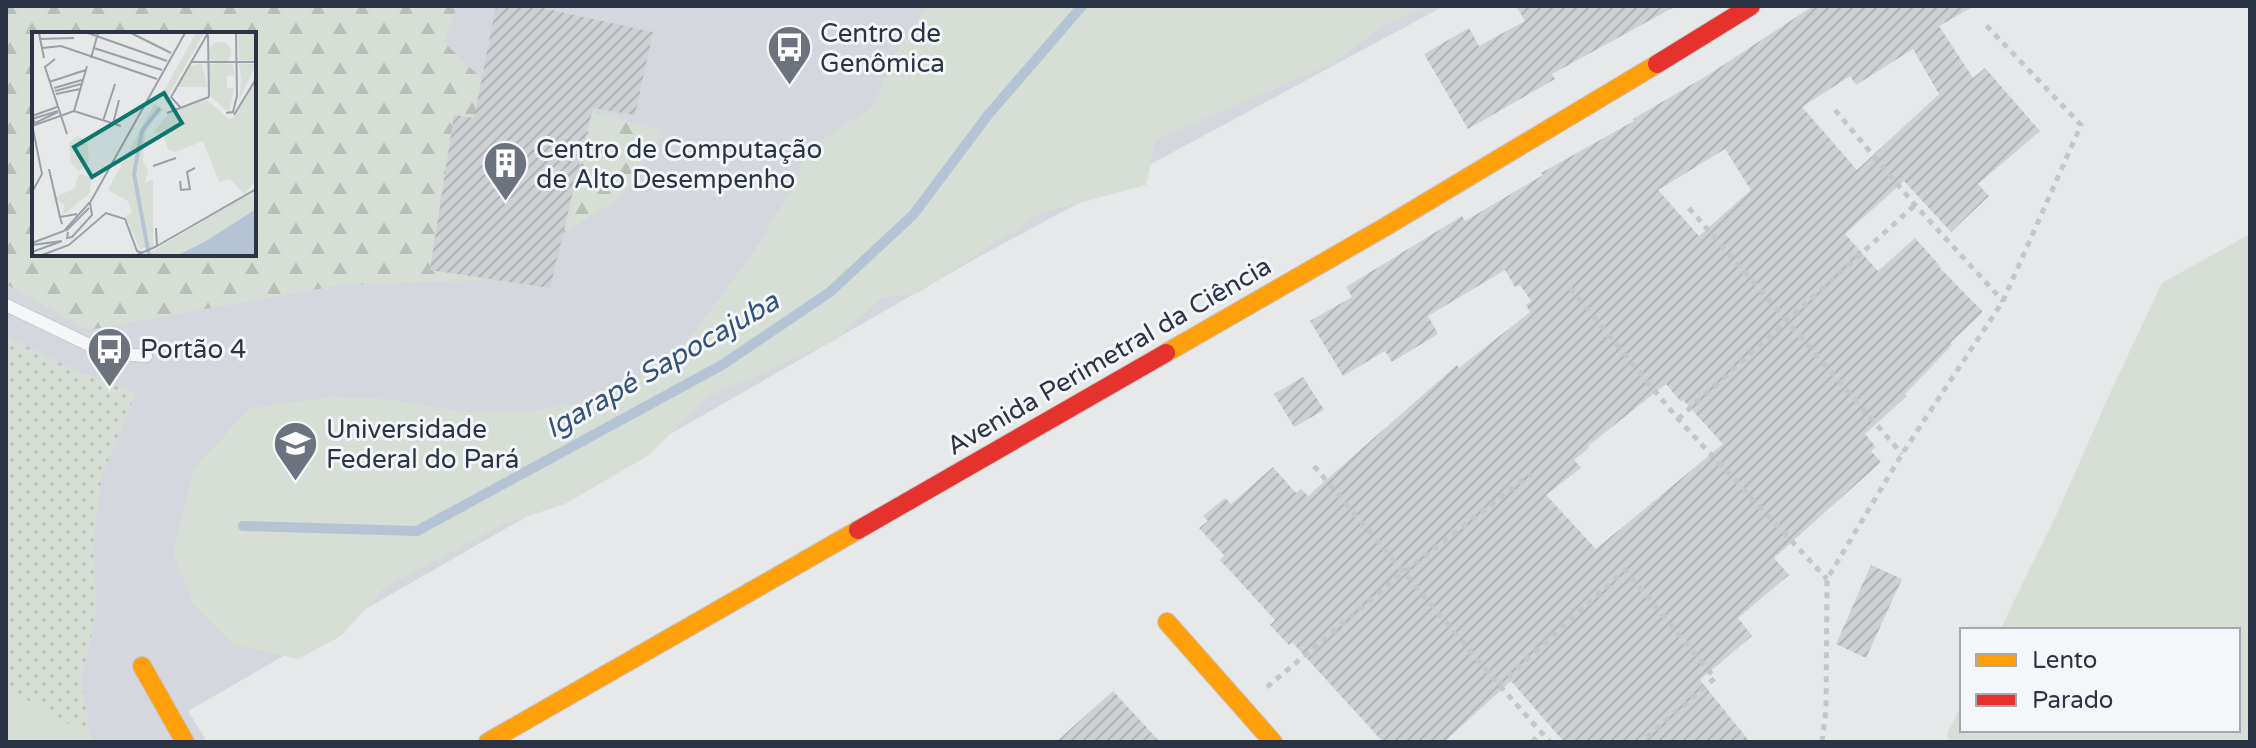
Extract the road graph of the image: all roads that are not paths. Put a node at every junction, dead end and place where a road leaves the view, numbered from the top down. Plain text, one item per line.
1 (1751, 6) edge
2 (6, 305) edge
3 (146, 356) dead end
4 (1167, 622) dead end
5 (142, 666) dead end
6 (185, 742) edge
7 (488, 742) edge
8 (1273, 742) edge

1 - 7 main road, Avenida Perimetral da Ciência
2 - 3 lane
4 - 8 main road
5 - 6 main road

